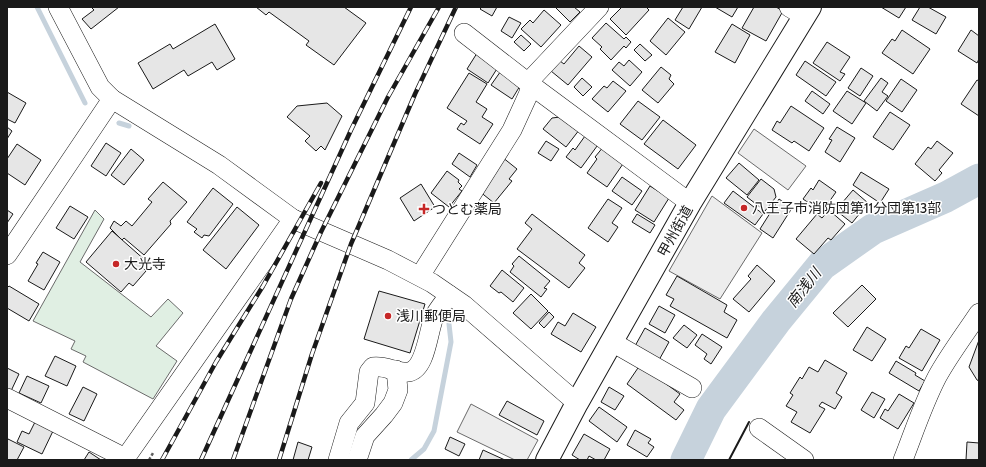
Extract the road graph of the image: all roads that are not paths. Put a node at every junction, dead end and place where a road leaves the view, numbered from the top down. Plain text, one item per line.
1 (58, 7) edge
2 (599, 7) edge
3 (801, 10) edge
4 (464, 33) dead end
5 (531, 85) junction
6 (112, 99) junction
7 (690, 203) junction
8 (293, 219) junction
9 (10, 244) edge
10 (420, 276) junction
11 (449, 295) junction
12 (979, 312) edge
13 (612, 342) junction
14 (396, 370) junction
15 (692, 388) dead end
16 (7, 398) edge
17 (577, 403) junction
18 (759, 428) dead end
19 (125, 459) edge
20 (338, 460) edge
21 (357, 460) edge
22 (547, 460) edge
23 (804, 460) edge
24 (903, 460) edge

1 - 6 street
2 - 5 street
3 - 7 highway, 甲州街道
4 - 5 street
5 - 7 street
5 - 10 street
6 - 8 street
6 - 9 street
7 - 13 highway, 甲州街道
8 - 10 street
8 - 19 street
10 - 11 street
11 - 14 street
11 - 17 street
12 - 24 street
13 - 15 street
13 - 17 highway, 甲州街道
14 - 20 street
14 - 21 street
16 - 19 street
17 - 22 highway, 甲州街道
18 - 23 street

